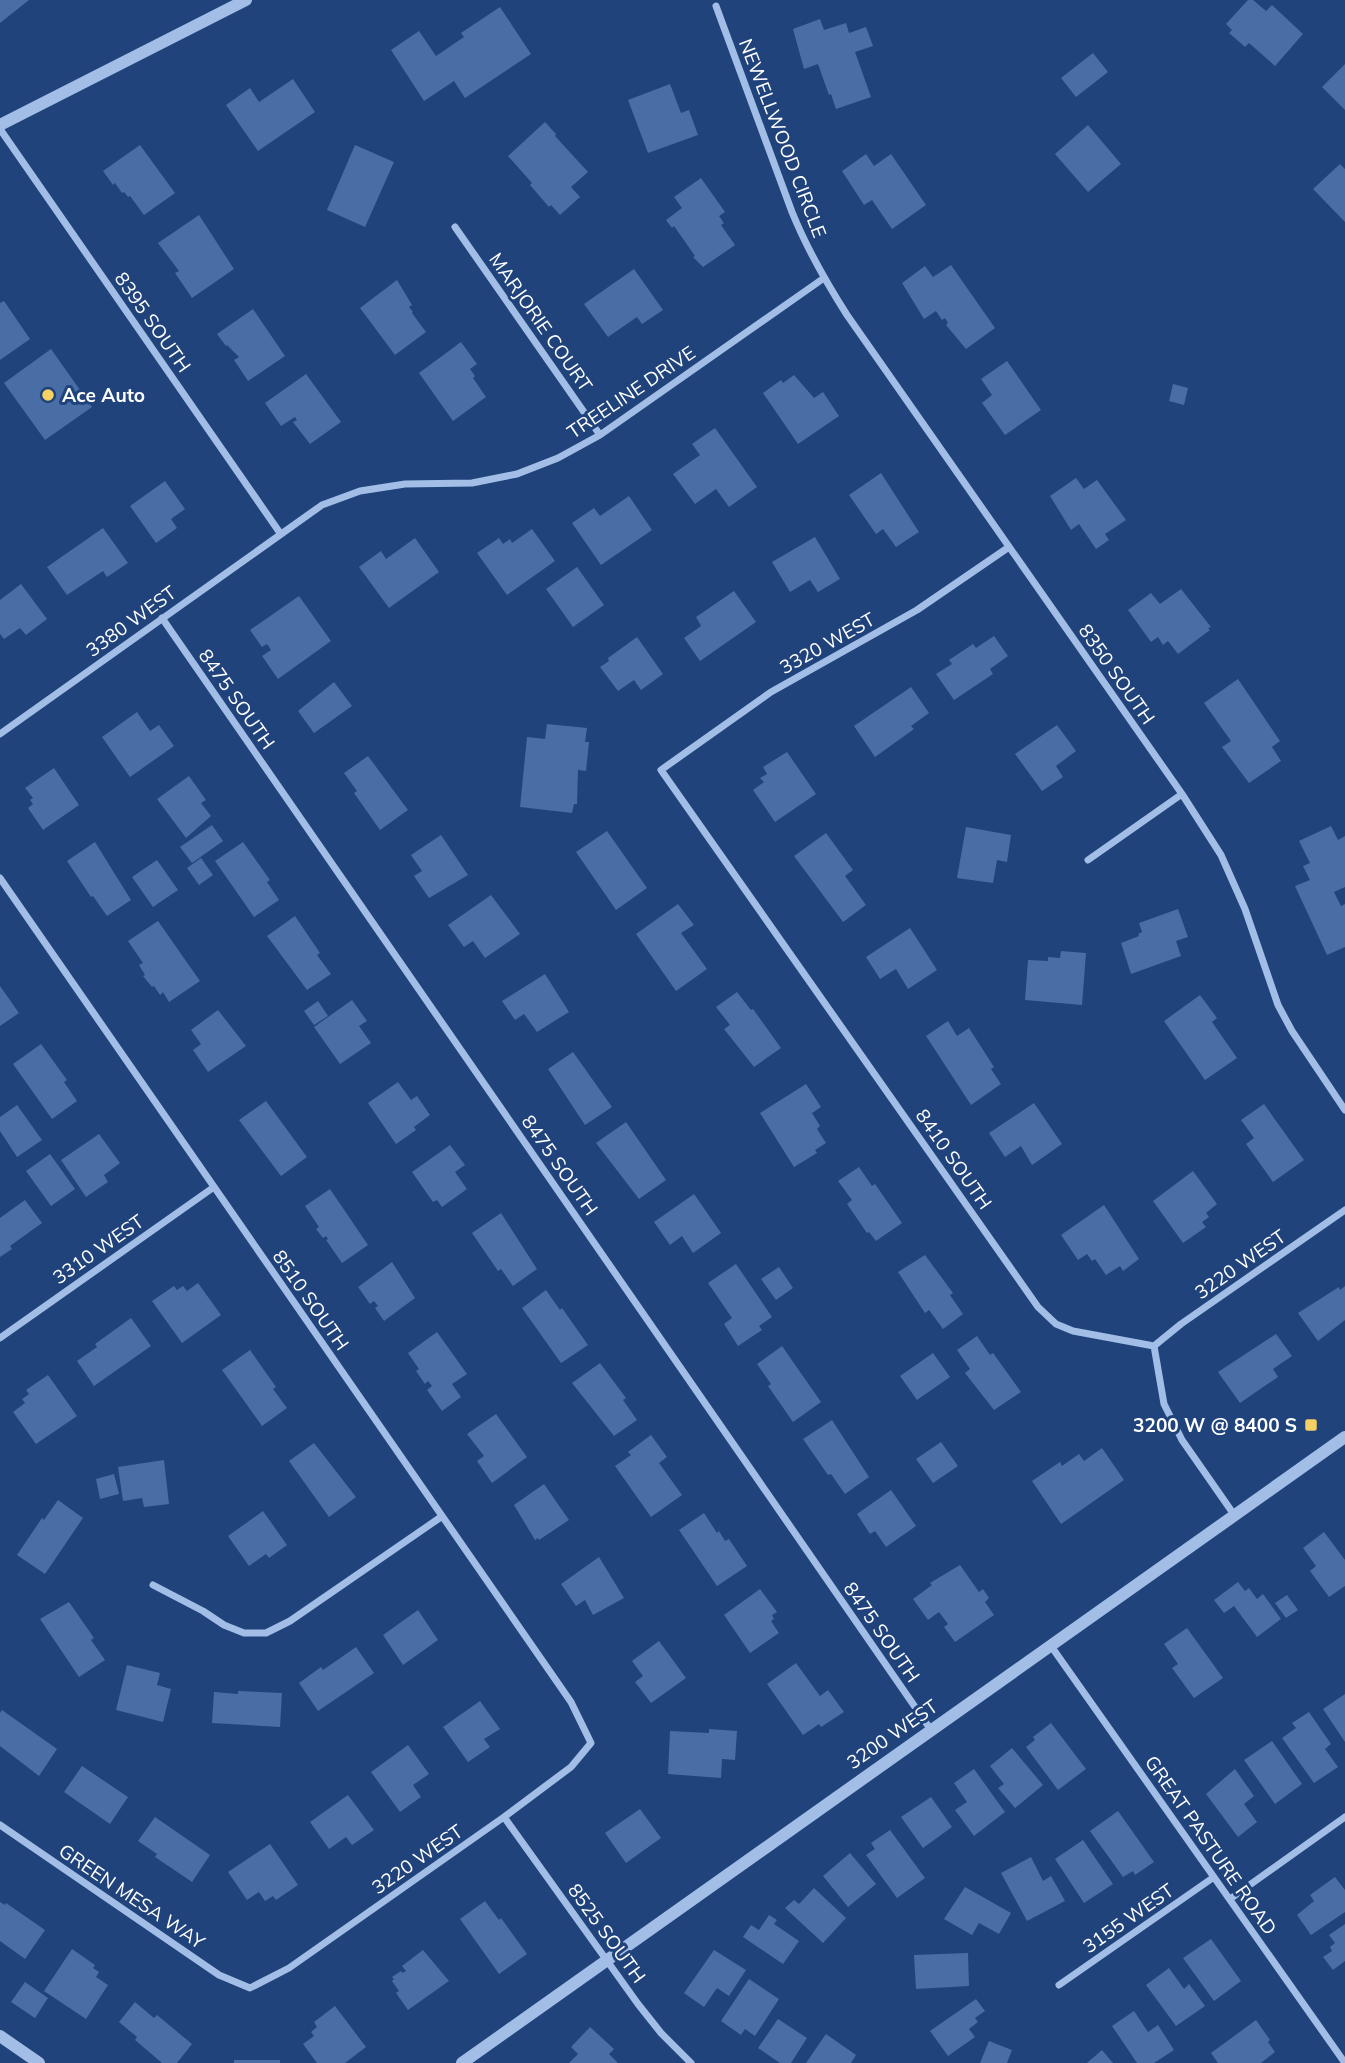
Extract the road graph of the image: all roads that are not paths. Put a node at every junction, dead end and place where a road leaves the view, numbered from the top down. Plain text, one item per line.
1 (246, 0) edge
2 (716, 6) dead end
3 (0, 127) edge
4 (455, 227) dead end
5 (824, 278) junction
6 (600, 435) junction
7 (280, 533) junction
8 (1009, 547) junction
9 (162, 618) junction
10 (0, 734) edge
11 (661, 769) joint
12 (1182, 794) junction
13 (1088, 860) dead end
14 (0, 878) edge
15 (1345, 1110) edge
16 (214, 1187) junction
17 (1345, 1210) edge
18 (0, 1338) edge
19 (1154, 1346) junction
20 (1345, 1437) edge
21 (1235, 1516) junction
22 (441, 1517) junction
23 (153, 1586) dead end
24 (1051, 1646) junction
25 (931, 1730) junction
26 (592, 1743) joint
27 (504, 1817) junction
28 (1345, 1817) edge
29 (0, 1825) edge
30 (1214, 1877) junction
31 (1230, 1899) junction
32 (607, 1960) junction
33 (1059, 1985) dead end
34 (250, 1988) joint
35 (0, 2036) edge
36 (40, 2063) edge
37 (462, 2063) edge
38 (691, 2063) edge
39 (1345, 2063) edge

1 - 3 street
2 - 5 street, NEWELLWOOD CIRCLE
3 - 7 street, 8395 SOUTH
4 - 6 street, MARJORIE COURT
5 - 6 street, TREELINE DRIVE
5 - 8 street, 8350 SOUTH
6 - 7 street, TREELINE DRIVE
7 - 9 street, 3380 WEST
8 - 11 street, 3320 WEST
8 - 12 street, 8350 SOUTH
9 - 10 street, 3380 WEST
9 - 25 street, 8475 SOUTH
11 - 19 street, 8410 SOUTH
12 - 13 street
12 - 15 street, 8350 SOUTH
14 - 16 street, 8510 SOUTH
16 - 18 street, 3310 WEST
16 - 22 street, 8510 SOUTH
17 - 19 street, 3220 WEST
19 - 21 street
20 - 21 street, 3200 WEST
21 - 24 street, 3200 WEST
22 - 23 street
22 - 26 street, 8510 SOUTH
24 - 25 street, 3200 WEST
24 - 30 street, GREAT PASTURE ROAD
25 - 32 street, 3200 WEST
26 - 27 street, 3220 WEST
27 - 32 street, 8525 SOUTH
27 - 34 street, 3220 WEST
28 - 31 street
29 - 34 street, GREEN MESA WAY
30 - 31 street, GREAT PASTURE ROAD
30 - 33 street, 3155 WEST
31 - 39 street, GREAT PASTURE ROAD
32 - 37 street, 3200 WEST
32 - 38 street, 8525 SOUTH
35 - 36 street

